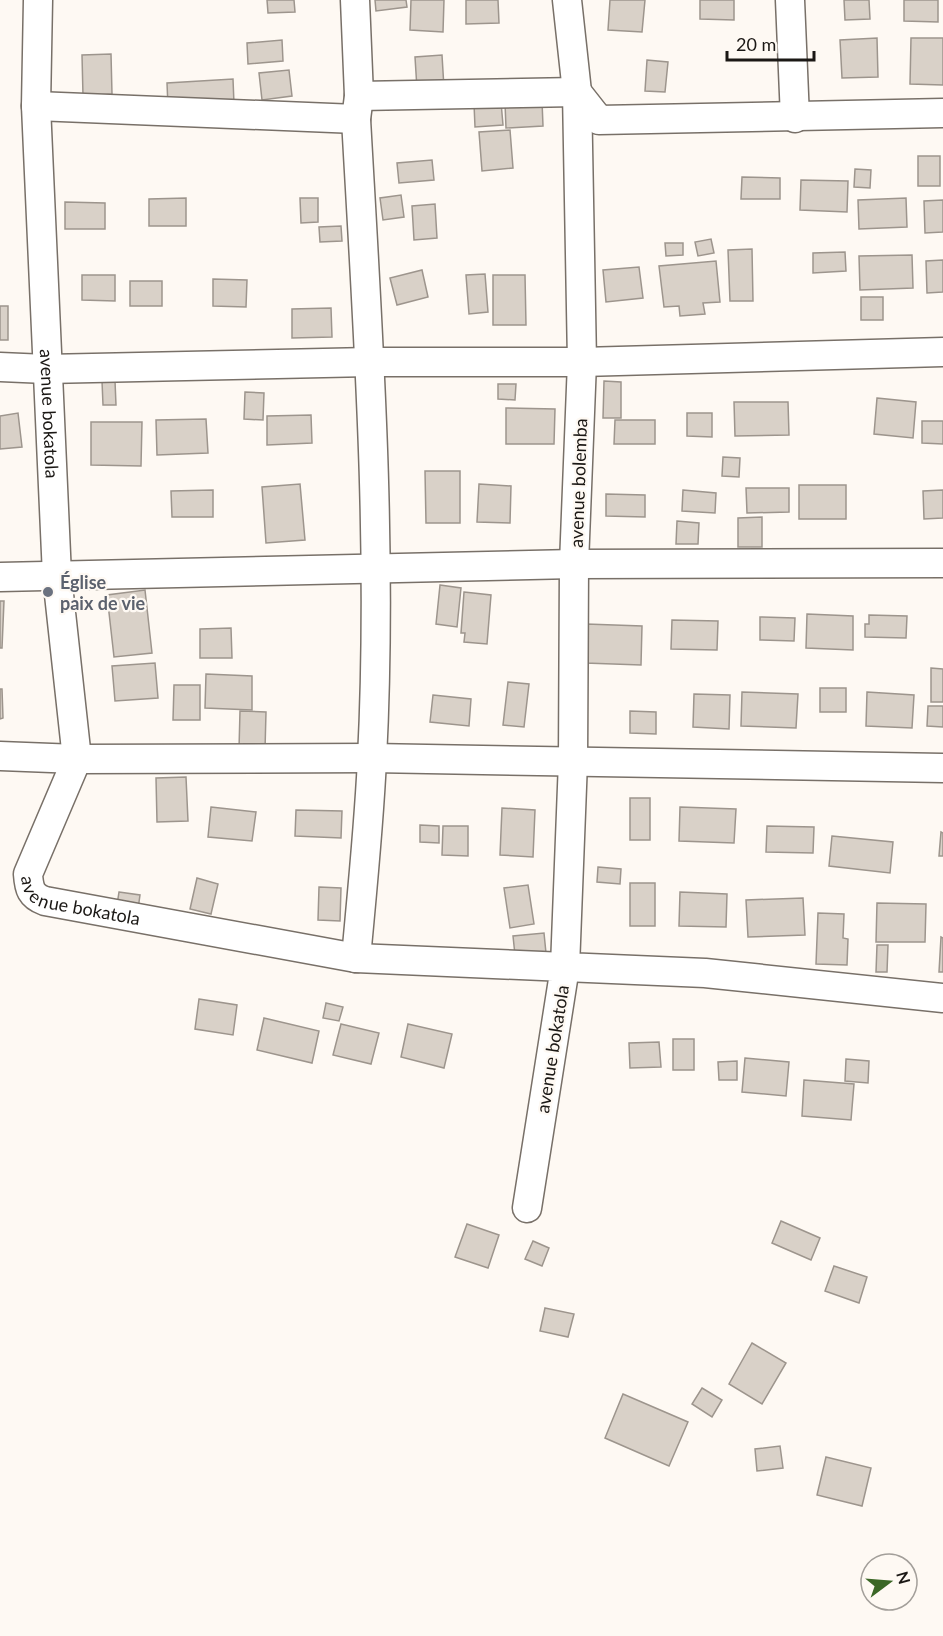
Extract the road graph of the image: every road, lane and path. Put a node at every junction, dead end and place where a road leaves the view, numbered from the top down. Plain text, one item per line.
1 (38, 0) edge
2 (355, 0) edge
3 (567, 0) edge
4 (790, 0) edge
5 (577, 92) junction
6 (36, 106) junction
7 (357, 108) junction
8 (943, 113) edge
9 (795, 118) junction
10 (943, 352) edge
11 (370, 362) junction
12 (582, 362) junction
13 (0, 367) edge
14 (46, 369) junction
15 (943, 563) edge
16 (574, 564) junction
17 (375, 569) junction
18 (57, 576) junction
19 (0, 577) edge
20 (0, 756) edge
21 (372, 758) junction
22 (76, 759) junction
23 (573, 761) junction
24 (943, 768) edge
25 (356, 958) junction
26 (565, 967) junction
27 (943, 998) edge
28 (527, 1208) dead end

1 - 6 street, avenue bokatola
2 - 7 street
3 - 5 street, avenue bolemba
4 - 9 street
5 - 7 street
5 - 9 street
5 - 12 street, avenue bolemba
6 - 7 street
6 - 14 street, avenue bokatola
7 - 11 street
8 - 9 street
10 - 12 street
11 - 12 street
11 - 14 street
11 - 17 street
12 - 16 street, avenue bolemba
13 - 14 street
14 - 18 street, avenue bokatola
15 - 16 street
16 - 17 street
16 - 23 street, avenue bolemba
17 - 18 street
17 - 21 street
18 - 19 street
18 - 22 street, avenue bokatola
20 - 22 street
21 - 22 street
21 - 23 street
21 - 25 street
22 - 25 street, avenue bokatola
23 - 24 street
23 - 26 street, avenue bolemba
25 - 26 street, avenue bokatola
26 - 27 street
26 - 28 street, avenue bokatola

